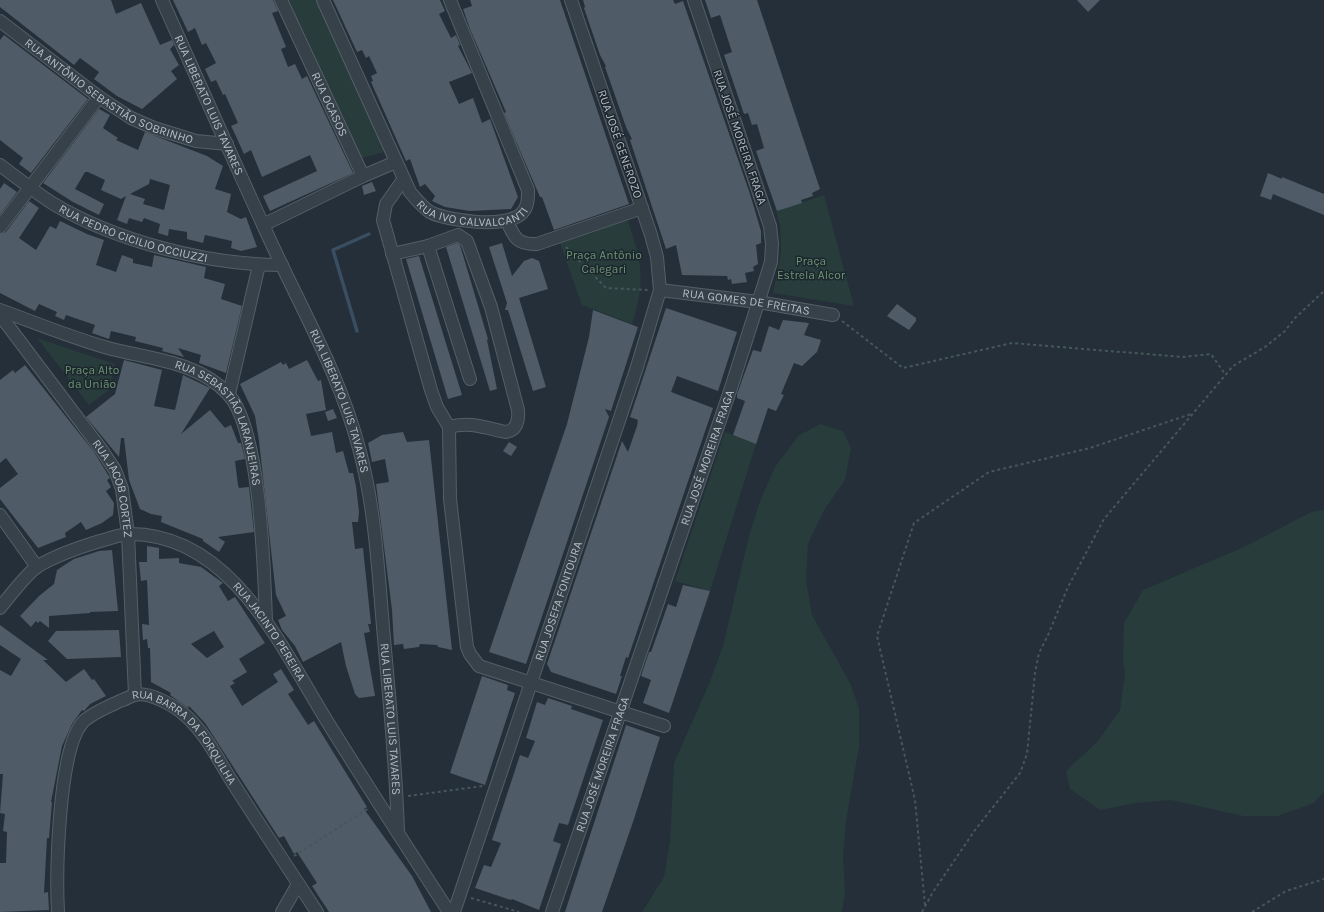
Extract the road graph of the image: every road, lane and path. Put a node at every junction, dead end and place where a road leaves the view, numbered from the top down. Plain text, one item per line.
1 (162, 0) edge
2 (281, 0) edge
3 (324, 0) edge
4 (450, 0) edge
5 (571, 0) edge
6 (694, 0) edge
7 (0, 21) edge
8 (99, 97) junction
9 (227, 144) junction
10 (396, 162) junction
11 (0, 165) edge
12 (363, 176) junction
13 (403, 180) junction
14 (30, 188) junction
15 (642, 208) junction
16 (507, 221) junction
17 (263, 225) junction
18 (0, 227) edge
19 (563, 244) dead end
20 (428, 246) junction
21 (392, 254) junction
22 (259, 265) junction
23 (282, 265) junction
24 (660, 290) junction
25 (1324, 291) edge
26 (758, 302) junction
27 (0, 310) edge
28 (0, 315) edge
29 (833, 315) joint
30 (1225, 374) junction
31 (470, 379) dead end
32 (228, 394) junction
33 (1191, 414) junction
34 (449, 427) junction
35 (0, 515) edge
36 (128, 534) junction
37 (37, 567) junction
38 (0, 608) edge
39 (266, 621) junction
40 (530, 681) junction
41 (135, 695) junction
42 (620, 712) junction
43 (664, 726) dead end
44 (496, 785) junction
45 (397, 798) junction
46 (379, 803) junction
47 (398, 833) junction
48 (284, 862) junction
49 (1324, 879) edge
50 (298, 884) junction
51 (460, 895) junction
52 (926, 906) junction
53 (58, 912) edge
54 (282, 912) edge
55 (317, 912) edge
56 (450, 912) edge
57 (454, 912) edge
58 (519, 912) edge
59 (552, 912) edge
60 (922, 912) edge
61 (1252, 912) edge

1 - 9 street, RUA LIBERATO LUIS TAVARES
2 - 12 street, RUA OCASOS
3 - 10 street, RUA IVO CALVALCANTI
4 - 16 street, RUA IVO CALVALCANTI
5 - 15 street, RUA JOSÉ GENEROZO
6 - 26 street, RUA JOSÉ MOREIRA FRAGA
7 - 8 street, RUA ANTÔNIO SEBASTIÃO SOBRINHO
8 - 9 street, RUA ANTÔNIO SEBASTIÃO SOBRINHO
8 - 14 street
9 - 17 street, RUA LIBERATO LUIS TAVARES
10 - 12 street
10 - 13 street, RUA IVO CALVALCANTI
11 - 14 street, RUA PEDRO CICILIO OCCIUZZI
12 - 17 street
13 - 16 street, RUA IVO CALVALCANTI
13 - 21 street
14 - 18 street
14 - 22 street, RUA PEDRO CICILIO OCCIUZZI
15 - 16 street
15 - 24 street, RUA JOSÉ GENEROZO
17 - 23 street, RUA LIBERATO LUIS TAVARES
19 - 24 path
20 - 21 street
20 - 31 street
20 - 34 street
21 - 34 street
22 - 23 street, RUA PEDRO CICILIO OCCIUZZI
22 - 32 street
23 - 45 street, RUA LIBERATO LUIS TAVARES
24 - 26 street, RUA GOMES DE FREITAS
24 - 40 street, RUA JOSEFA FONTOURA
25 - 30 path
26 - 29 street, RUA GOMES DE FREITAS
26 - 42 street, RUA JOSÉ MOREIRA FRAGA
27 - 32 street, RUA SEBASTIÃO LARANJEIRAS
28 - 36 street, RUA JACOB CORTEZ
29 - 30 path
30 - 33 path
32 - 39 street, RUA SEBASTIÃO LARANJEIRAS
33 - 52 path
33 - 52 path
34 - 40 street
35 - 37 street
36 - 37 street, RUA JACINTO PEREIRA
36 - 39 street, RUA JACINTO PEREIRA
36 - 41 street, RUA JACOB CORTEZ
37 - 38 street, RUA JACINTO PEREIRA
39 - 46 street, RUA JACINTO PEREIRA
40 - 42 street
40 - 44 street, RUA JOSEFA FONTOURA
41 - 48 street, RUA BARRA DA FORQUILHA
41 - 53 street, RUA BARRA DA FORQUILHA
42 - 43 street
42 - 59 street, RUA JOSÉ MOREIRA FRAGA
44 - 45 path
44 - 51 street, RUA JOSEFA FONTOURA
45 - 47 street, RUA LIBERATO LUIS TAVARES
46 - 47 street, RUA JACINTO PEREIRA
46 - 48 path
47 - 56 street, RUA JACINTO PEREIRA
48 - 50 street, RUA BARRA DA FORQUILHA
49 - 61 path
50 - 54 street
50 - 55 street, RUA BARRA DA FORQUILHA
51 - 57 street, RUA JOSEFA FONTOURA
51 - 58 path
52 - 60 path

